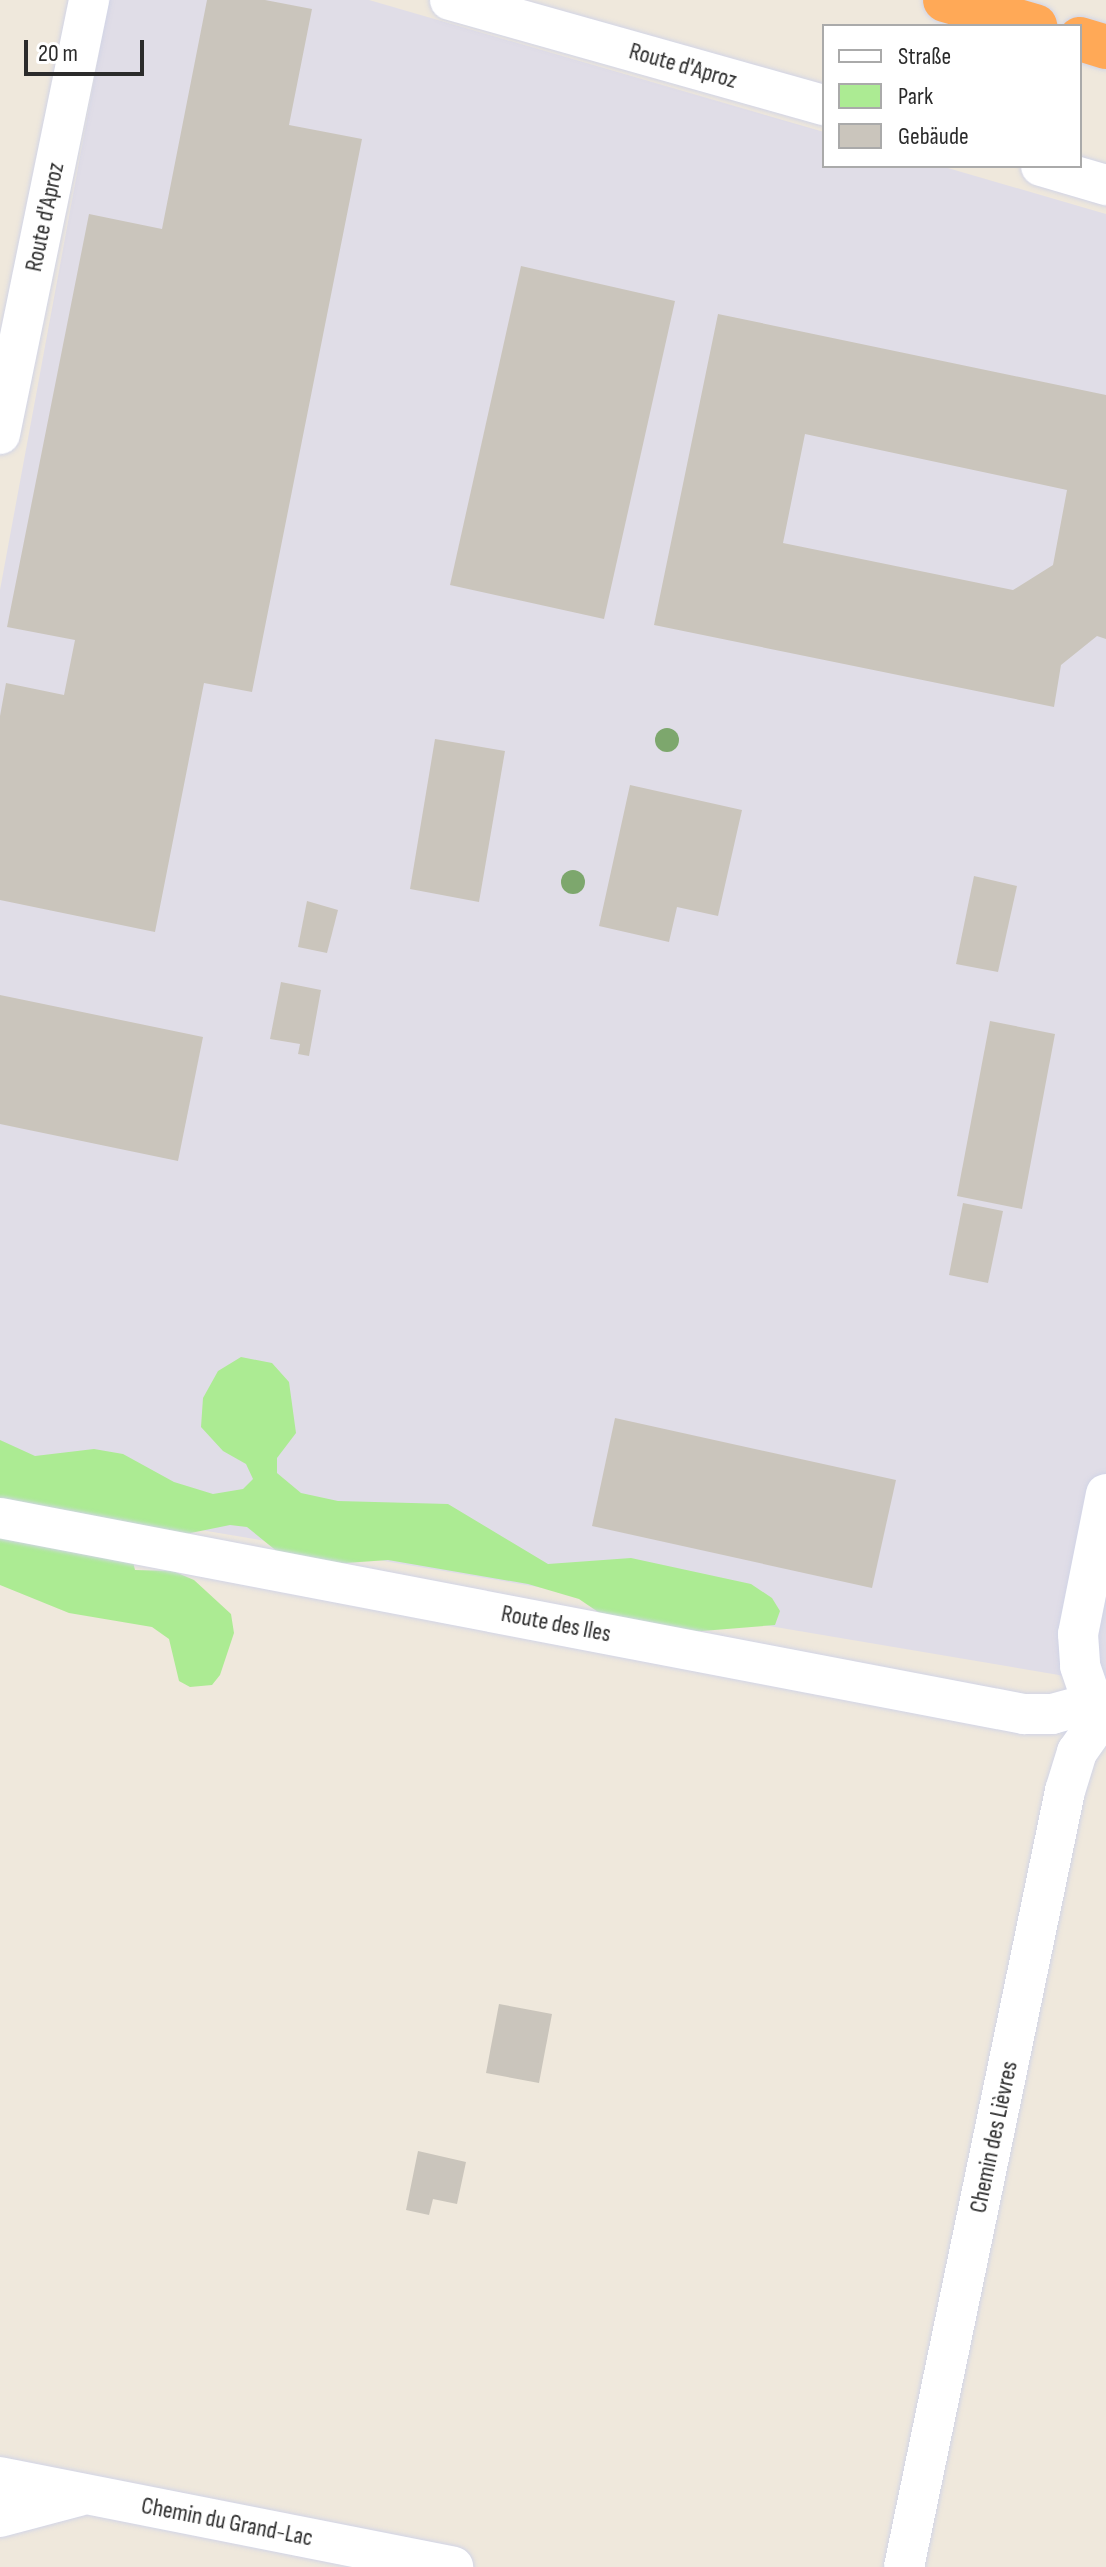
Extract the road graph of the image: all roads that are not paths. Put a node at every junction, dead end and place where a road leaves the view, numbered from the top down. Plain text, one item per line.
1 (89, 0) edge
2 (450, 0) edge
3 (945, 0) edge
4 (1028, 24) edge
5 (1082, 40) edge
6 (1106, 47) edge
7 (822, 104) edge
8 (1048, 168) edge
9 (1106, 185) edge
10 (0, 434) edge
11 (1106, 1494) edge
12 (0, 1518) edge
13 (1101, 1712) edge
14 (0, 2477) edge
15 (87, 2494) junction
16 (0, 2517) edge
17 (453, 2567) edge
18 (904, 2567) edge

1 - 10 street, Route d'Aproz
2 - 7 street, Route d'Aproz
3 - 4 highway
5 - 6 highway
8 - 9 street
11 - 13 street
12 - 13 street, Route des Iles
13 - 18 street, Chemin des Lièvres
14 - 15 street, Chemin du Grand-Lac
15 - 16 street
15 - 17 street, Chemin du Grand-Lac

